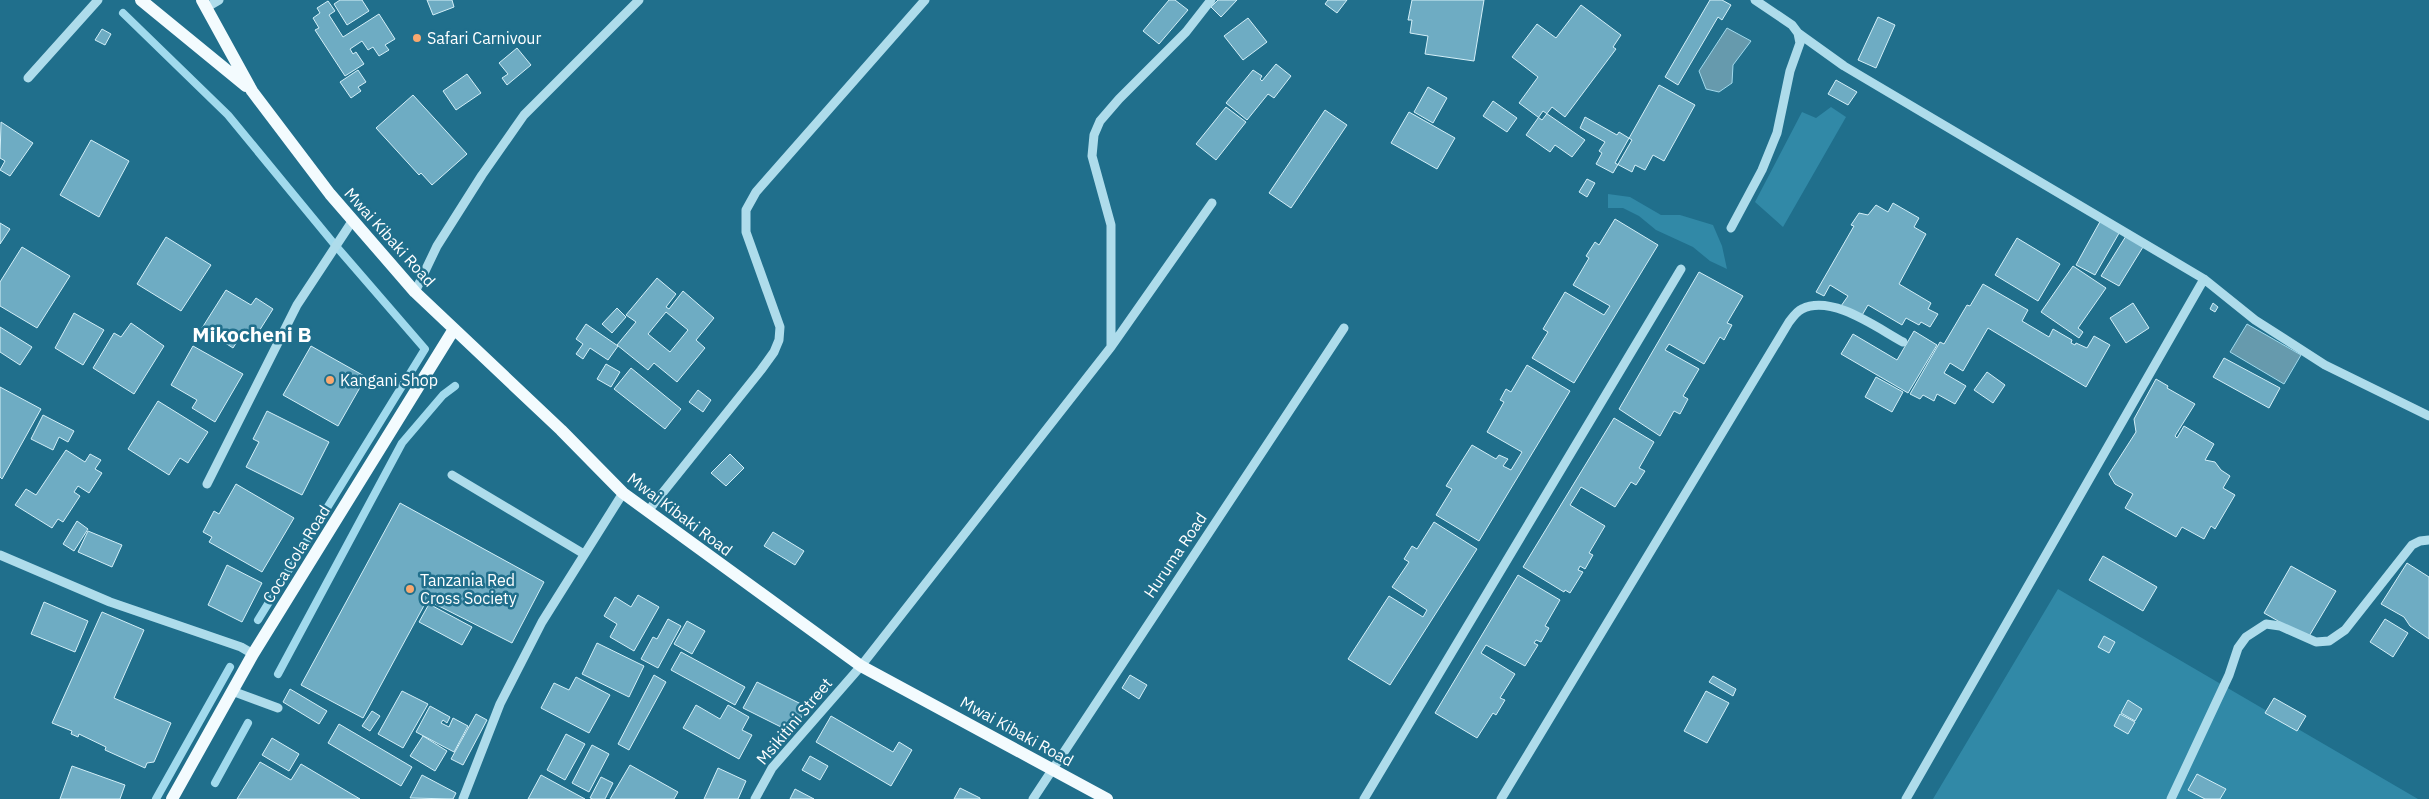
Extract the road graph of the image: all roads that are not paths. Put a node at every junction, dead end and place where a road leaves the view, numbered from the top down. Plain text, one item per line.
1 (98, 0) edge
2 (141, 0) edge
3 (219, 0) edge
4 (639, 0) edge
5 (925, 0) edge
6 (1211, 0) edge
7 (1756, 0) edge
8 (205, 3) edge
9 (1798, 33) junction
10 (28, 78) dead end
11 (252, 91) junction
12 (1212, 203) dead end
13 (353, 220) junction
14 (1731, 228) dead end
15 (1681, 269) dead end
16 (2204, 279) junction
17 (415, 292) junction
18 (1344, 328) dead end
19 (454, 329) junction
20 (1903, 342) dead end
21 (1111, 347) junction
22 (2429, 416) edge
23 (452, 475) dead end
24 (207, 484) dead end
25 (623, 493) junction
26 (648, 511) junction
27 (2429, 540) edge
28 (584, 554) junction
29 (0, 555) edge
30 (253, 654) junction
31 (861, 666) junction
32 (232, 691) junction
33 (278, 708) dead end
34 (1051, 768) junction
35 (172, 799) edge
36 (463, 799) edge
37 (755, 799) edge
38 (1033, 799) edge
39 (1107, 799) edge
40 (1364, 799) edge
41 (1501, 799) edge
42 (1906, 799) edge
43 (2172, 799) edge

1 - 10 street
2 - 11 main road, Mwai Kibaki Road
3 - 8 street
4 - 17 street
5 - 26 street
6 - 21 street
7 - 9 street
8 - 11 main road, Mwai Kibaki Road
9 - 14 street
9 - 16 street
11 - 13 main road, Mwai Kibaki Road
12 - 21 street, Msikitini Street
13 - 17 main road, Mwai Kibaki Road
13 - 24 street
15 - 40 street
16 - 22 street
16 - 42 street
17 - 19 main road, Mwai Kibaki Road
18 - 34 street, Huruma Road
19 - 25 main road, Mwai Kibaki Road
19 - 30 main road, Coca Cola Road
20 - 41 street
21 - 31 street, Msikitini Street
23 - 28 street
25 - 26 main road, Mwai Kibaki Road
25 - 28 street
26 - 31 main road, Mwai Kibaki Road
27 - 43 street
28 - 36 street
29 - 30 street
30 - 32 main road, Coca Cola Road
31 - 34 main road, Mwai Kibaki Road
31 - 37 street, Msikitini Street
32 - 33 street
32 - 35 main road, Coca Cola Road
34 - 38 street, Huruma Road
34 - 39 main road, Mwai Kibaki Road

